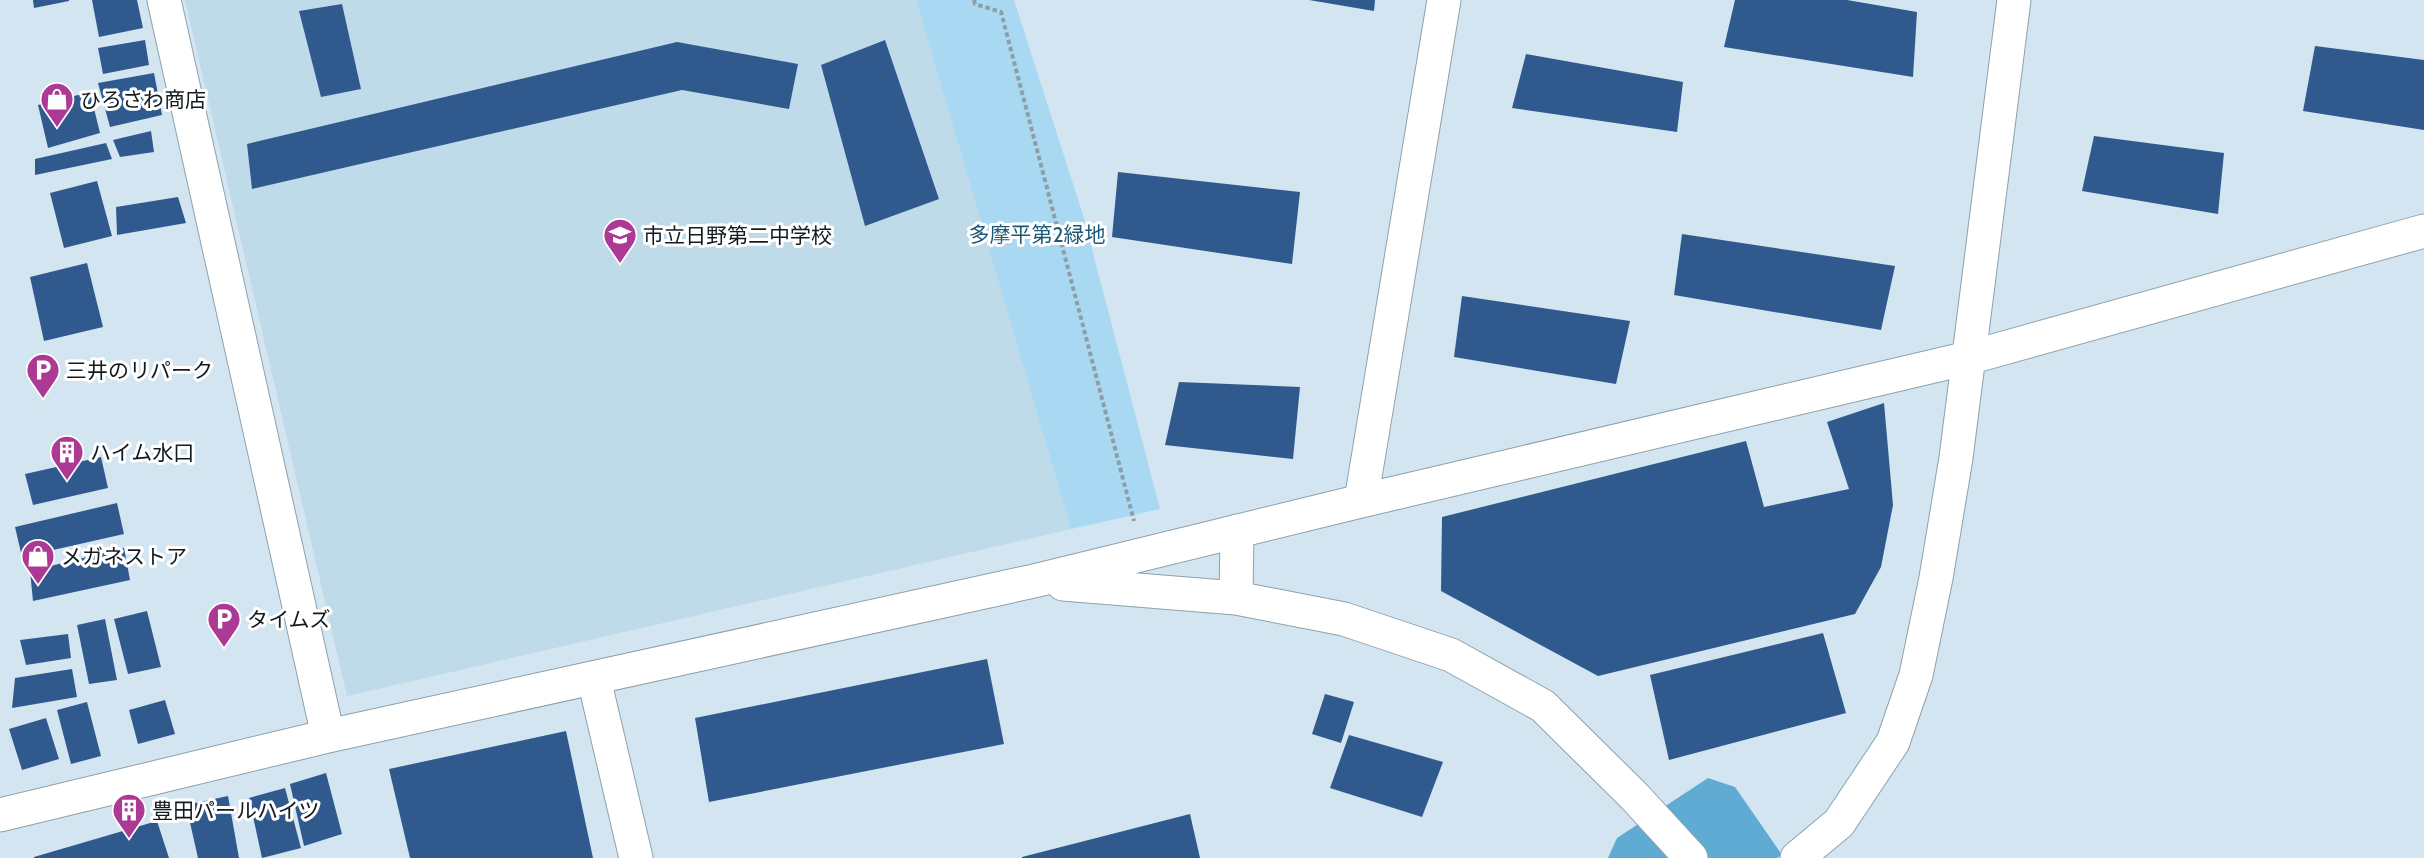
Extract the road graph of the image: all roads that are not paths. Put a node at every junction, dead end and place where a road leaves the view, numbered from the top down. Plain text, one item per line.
1 (164, 0) edge
2 (1444, 0) edge
3 (2014, 0) edge
4 (2424, 231) edge
5 (1968, 358) junction
6 (1361, 501) junction
7 (1238, 531) junction
8 (1034, 581) junction
9 (1236, 598) junction
10 (594, 679) junction
11 (328, 736) junction
12 (0, 815) edge
13 (636, 858) edge
14 (1691, 858) edge
15 (1797, 858) edge

1 - 11 street
2 - 6 street
3 - 5 street
4 - 5 street
5 - 6 street
5 - 15 street
6 - 7 street
7 - 8 street
7 - 9 street
8 - 9 street
8 - 10 street
9 - 14 street
10 - 11 street
10 - 13 street
11 - 12 street

